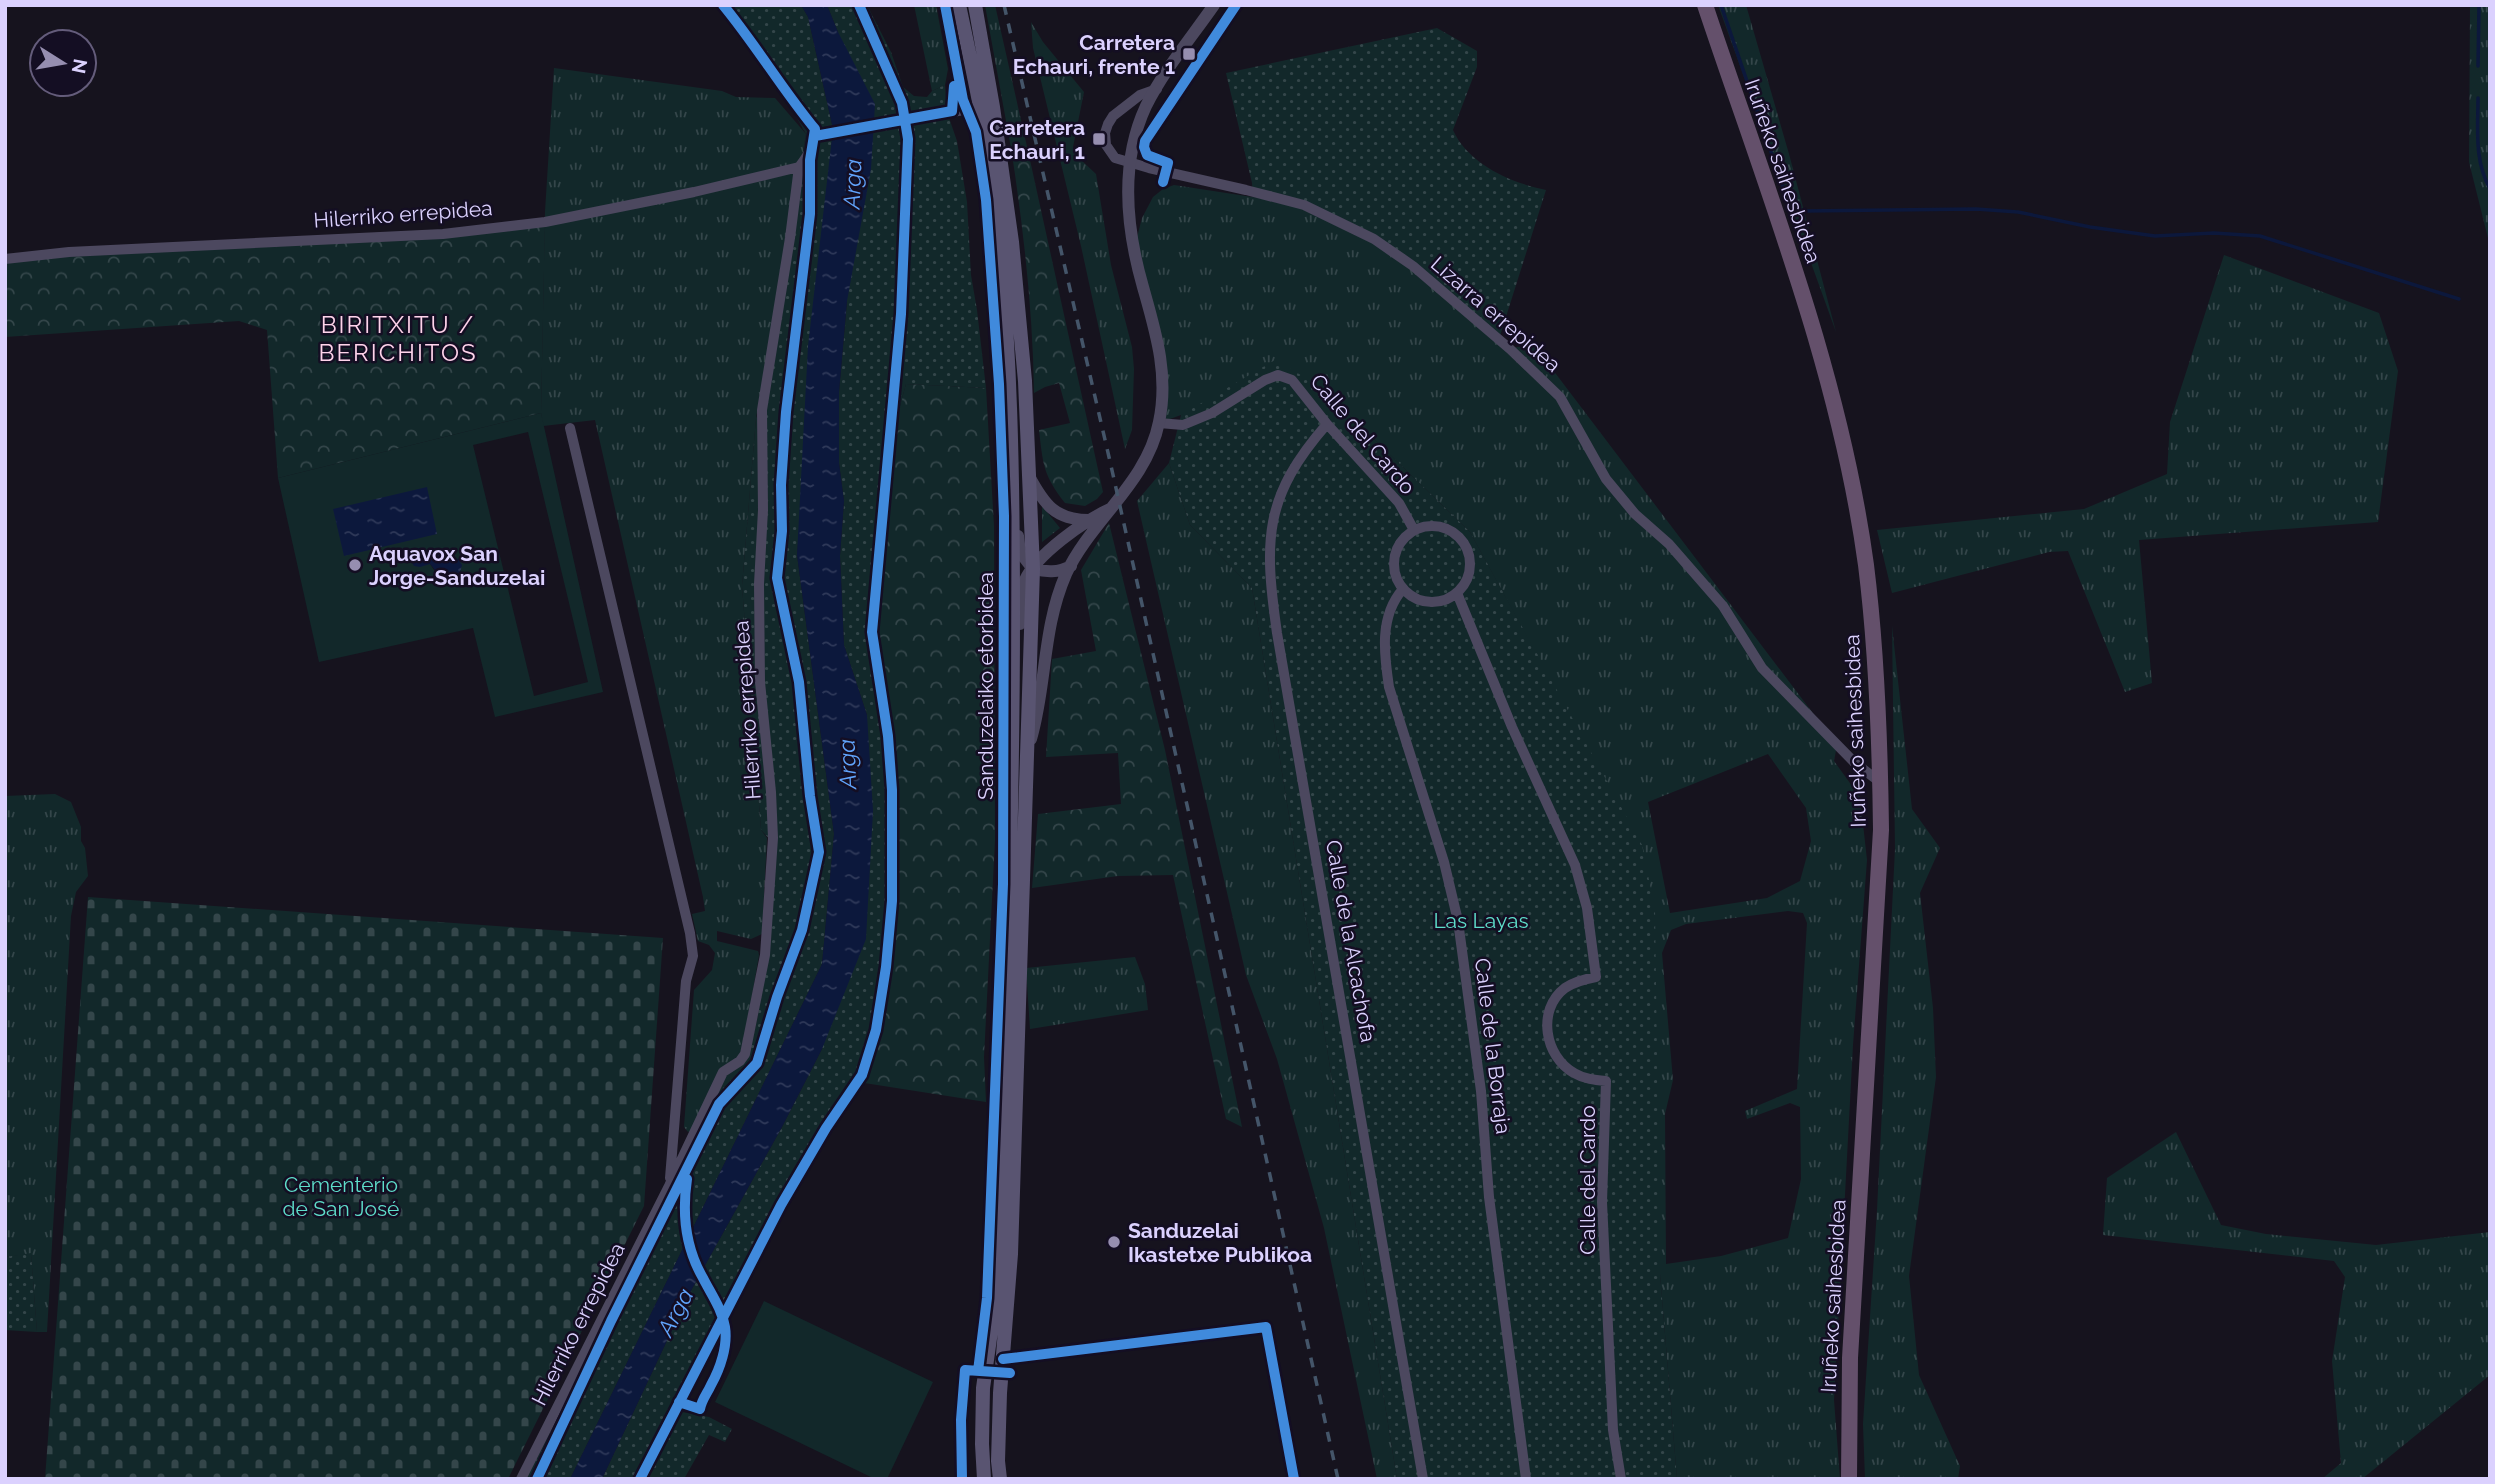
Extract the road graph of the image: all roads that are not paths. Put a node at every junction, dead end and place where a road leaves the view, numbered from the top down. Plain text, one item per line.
1 (723, 5) edge
2 (959, 5) edge
3 (975, 5) edge
4 (1214, 5) edge
5 (1705, 5) edge
6 (1157, 89) junction
7 (987, 107) junction
8 (815, 136) junction
9 (1129, 163) junction
10 (799, 167) junction
11 (5, 259) edge
12 (1009, 410) junction
13 (1159, 423) junction
14 (1327, 424) junction
15 (570, 428) dead end
16 (1029, 477) junction
17 (1110, 509) junction
18 (1059, 515) junction
19 (1089, 520) junction
20 (1414, 530) junction
21 (1071, 535) junction
22 (1074, 560) junction
23 (1033, 569) junction
24 (1402, 589) junction
25 (1457, 593) junction
26 (1013, 747) junction
27 (1028, 750) junction
28 (1880, 782) junction
29 (669, 1186) junction
30 (1003, 1359) junction
31 (521, 1479) edge
32 (984, 1479) edge
33 (1000, 1479) edge
34 (1294, 1479) edge
35 (1423, 1479) edge
36 (1526, 1479) edge
37 (1621, 1479) edge
38 (1849, 1479) edge

1 - 8 street
2 - 7 main road
3 - 7 main road
4 - 6 street
5 - 28 highway, Iruñeko saihesbidea
6 - 9 street
6 - 9 street
7 - 8 street
7 - 12 main road, Sanduzelaiko etorbidea
7 - 16 main road, Sanduzelaiko etorbidea
8 - 10 street, Hilerriko errepidea
9 - 13 street
9 - 28 street, Lizarra errepidea
10 - 11 street, Hilerriko errepidea
10 - 29 street, Hilerriko errepidea
12 - 23 street
12 - 26 main road, Sanduzelaiko etorbidea
13 - 14 street, Calle del Cardo
13 - 17 street
14 - 20 street, Calle del Cardo
14 - 35 street, Calle de la Alcachofa
15 - 29 street, Hilerriko errepidea
16 - 18 street
16 - 23 main road, Sanduzelaiko etorbidea
17 - 19 street
17 - 22 street
18 - 19 street
18 - 21 street
19 - 21 street
20 - 24 street
20 - 25 street
21 - 22 street
21 - 23 street
22 - 23 street
22 - 27 street
23 - 26 street
23 - 27 main road, Sanduzelaiko etorbidea
24 - 25 street
24 - 36 street, Calle de la Borraja
25 - 37 street, Calle del Cardo
26 - 32 main road, Sanduzelaiko etorbidea
27 - 30 main road, Sanduzelaiko etorbidea
28 - 38 highway, Iruñeko saihesbidea
29 - 31 street, Hilerriko errepidea
30 - 33 main road, Sanduzelaiko etorbidea
30 - 34 street

